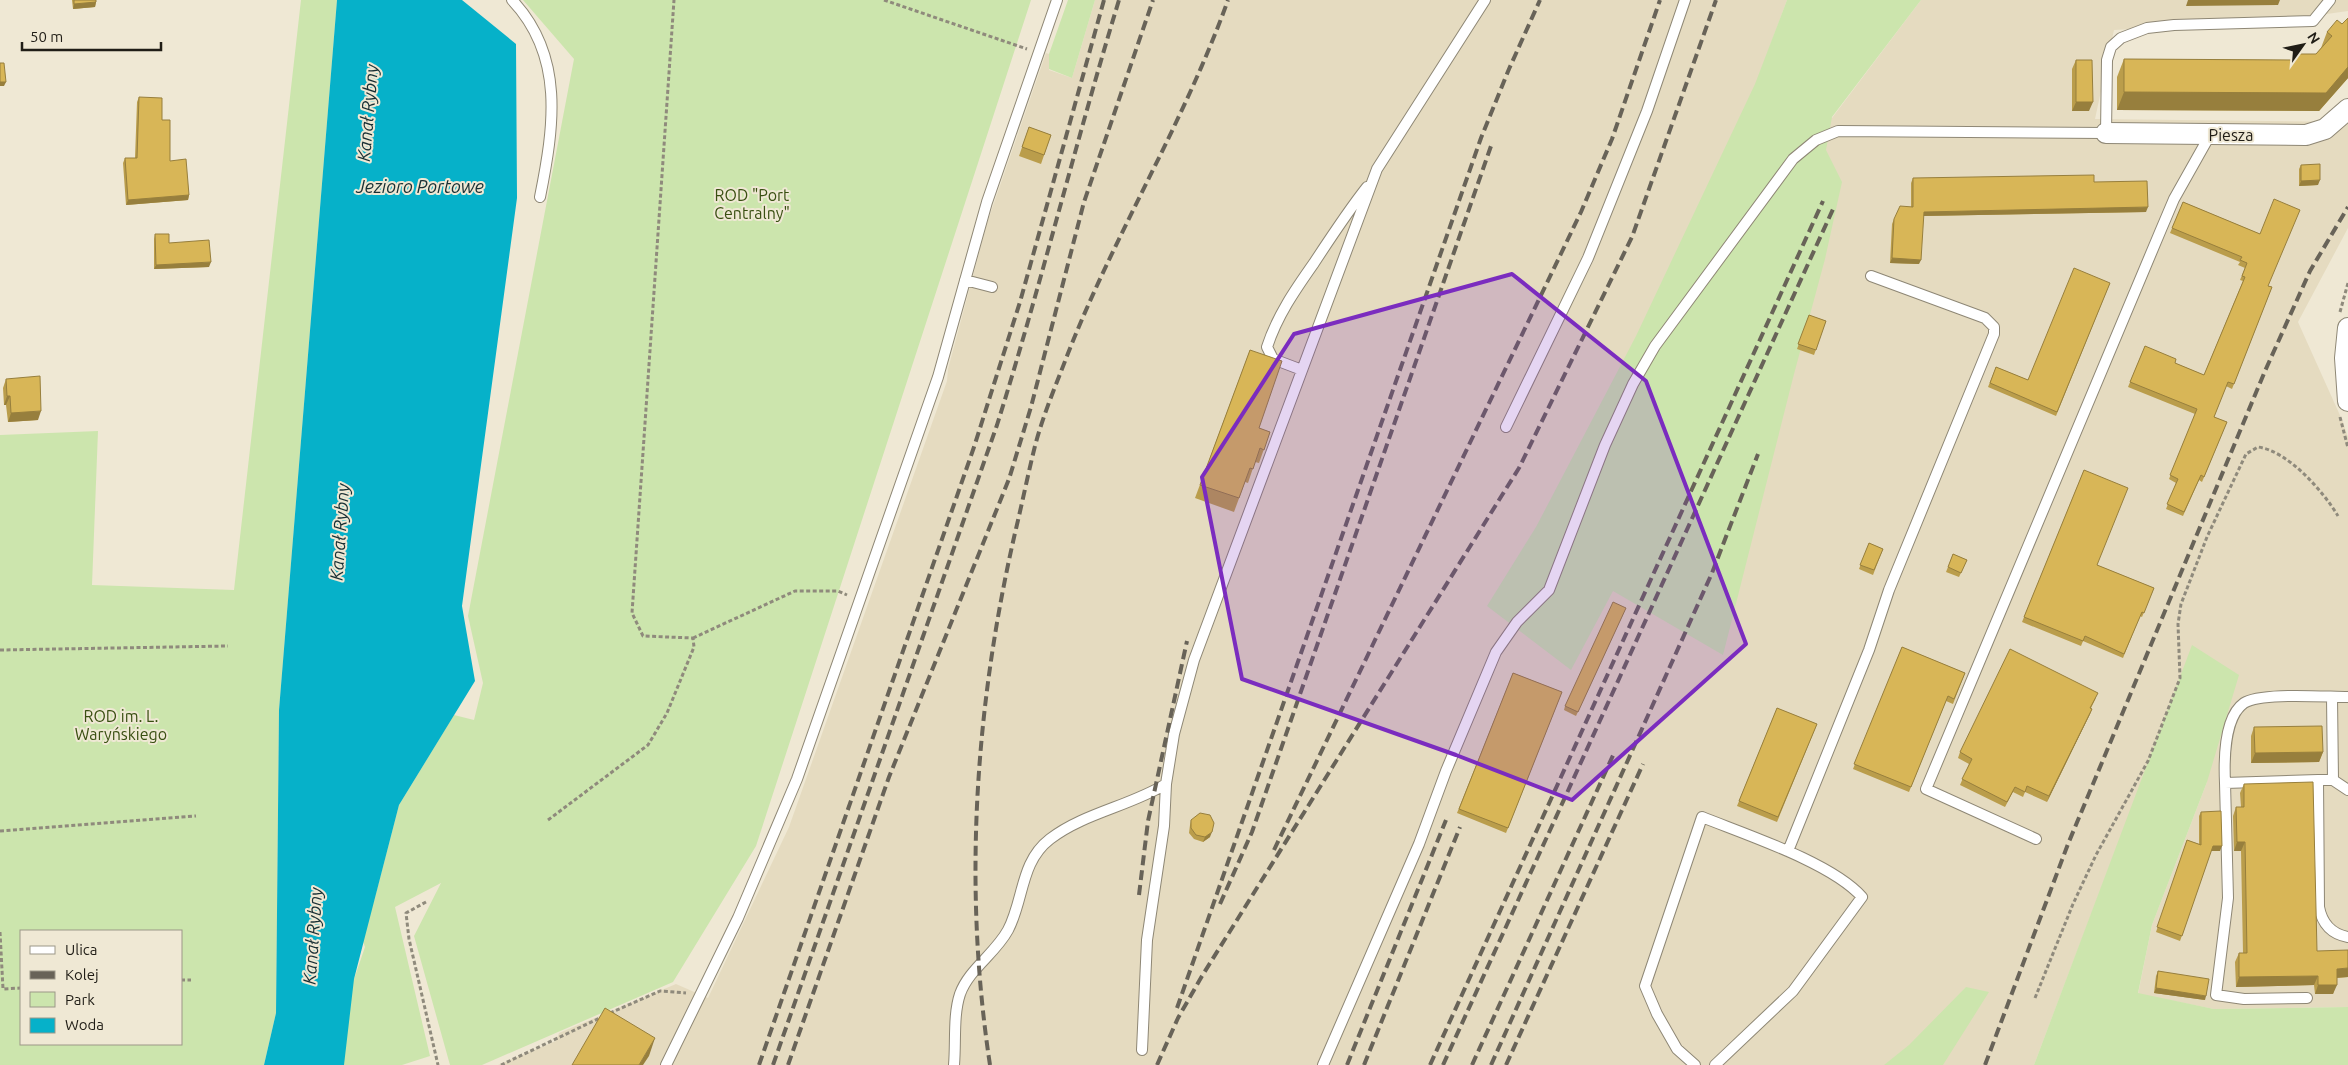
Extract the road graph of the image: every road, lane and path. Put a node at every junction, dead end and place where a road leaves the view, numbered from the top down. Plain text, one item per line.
1 (512, 0) edge
2 (674, 0) edge
3 (884, 0) edge
4 (1057, 0) edge
5 (1485, 0) edge
6 (1685, 0) edge
7 (2330, 0) edge
8 (1015, 45) dead end
9 (2348, 109) edge
10 (2106, 133) junction
11 (2210, 135) junction
12 (1373, 179) junction
13 (540, 197) dead end
14 (1871, 276) dead end
15 (965, 280) junction
16 (992, 288) dead end
17 (2348, 328) edge
18 (1302, 370) junction
19 (2348, 401) edge
20 (1506, 427) dead end
21 (2338, 516) dead end
22 (838, 591) dead end
23 (694, 638) junction
24 (228, 646) dead end
25 (0, 650) edge
26 (2332, 697) junction
27 (2348, 697) edge
28 (2318, 780) junction
29 (2333, 780) junction
30 (2225, 783) junction
31 (1166, 784) junction
32 (2348, 790) edge
33 (196, 816) dead end
34 (548, 820) dead end
35 (0, 831) edge
36 (2036, 839) dead end
37 (1788, 851) junction
38 (426, 902) dead end
39 (0, 932) edge
40 (2348, 937) edge
41 (182, 980) edge
42 (191, 980) dead end
43 (20, 988) edge
44 (700, 995) junction
45 (2035, 998) dead end
46 (2307, 998) dead end
47 (1142, 1050) dead end
48 (438, 1065) edge
49 (501, 1065) edge
50 (666, 1065) edge
51 (954, 1065) edge
52 (1323, 1065) edge
53 (1694, 1065) edge
54 (1714, 1065) edge

1 - 13 lane
2 - 23 path
3 - 8 path
4 - 15 lane
5 - 12 lane
6 - 20 lane
7 - 10 lane
9 - 11 street, Piesza
10 - 11 street, Piesza
10 - 52 lane
11 - 36 lane
12 - 18 lane
12 - 18 lane
14 - 37 lane
15 - 16 lane
15 - 44 lane
17 - 19 street
18 - 31 lane
21 - 45 path
22 - 23 path
23 - 34 path
24 - 25 path
26 - 27 lane
26 - 29 lane
26 - 30 lane
28 - 29 lane
28 - 30 lane
28 - 40 lane
29 - 32 lane
30 - 46 lane
31 - 47 lane
31 - 51 lane
33 - 35 path
37 - 53 lane
37 - 54 lane
38 - 48 path
39 - 43 path
41 - 42 path
44 - 49 path
44 - 50 lane

